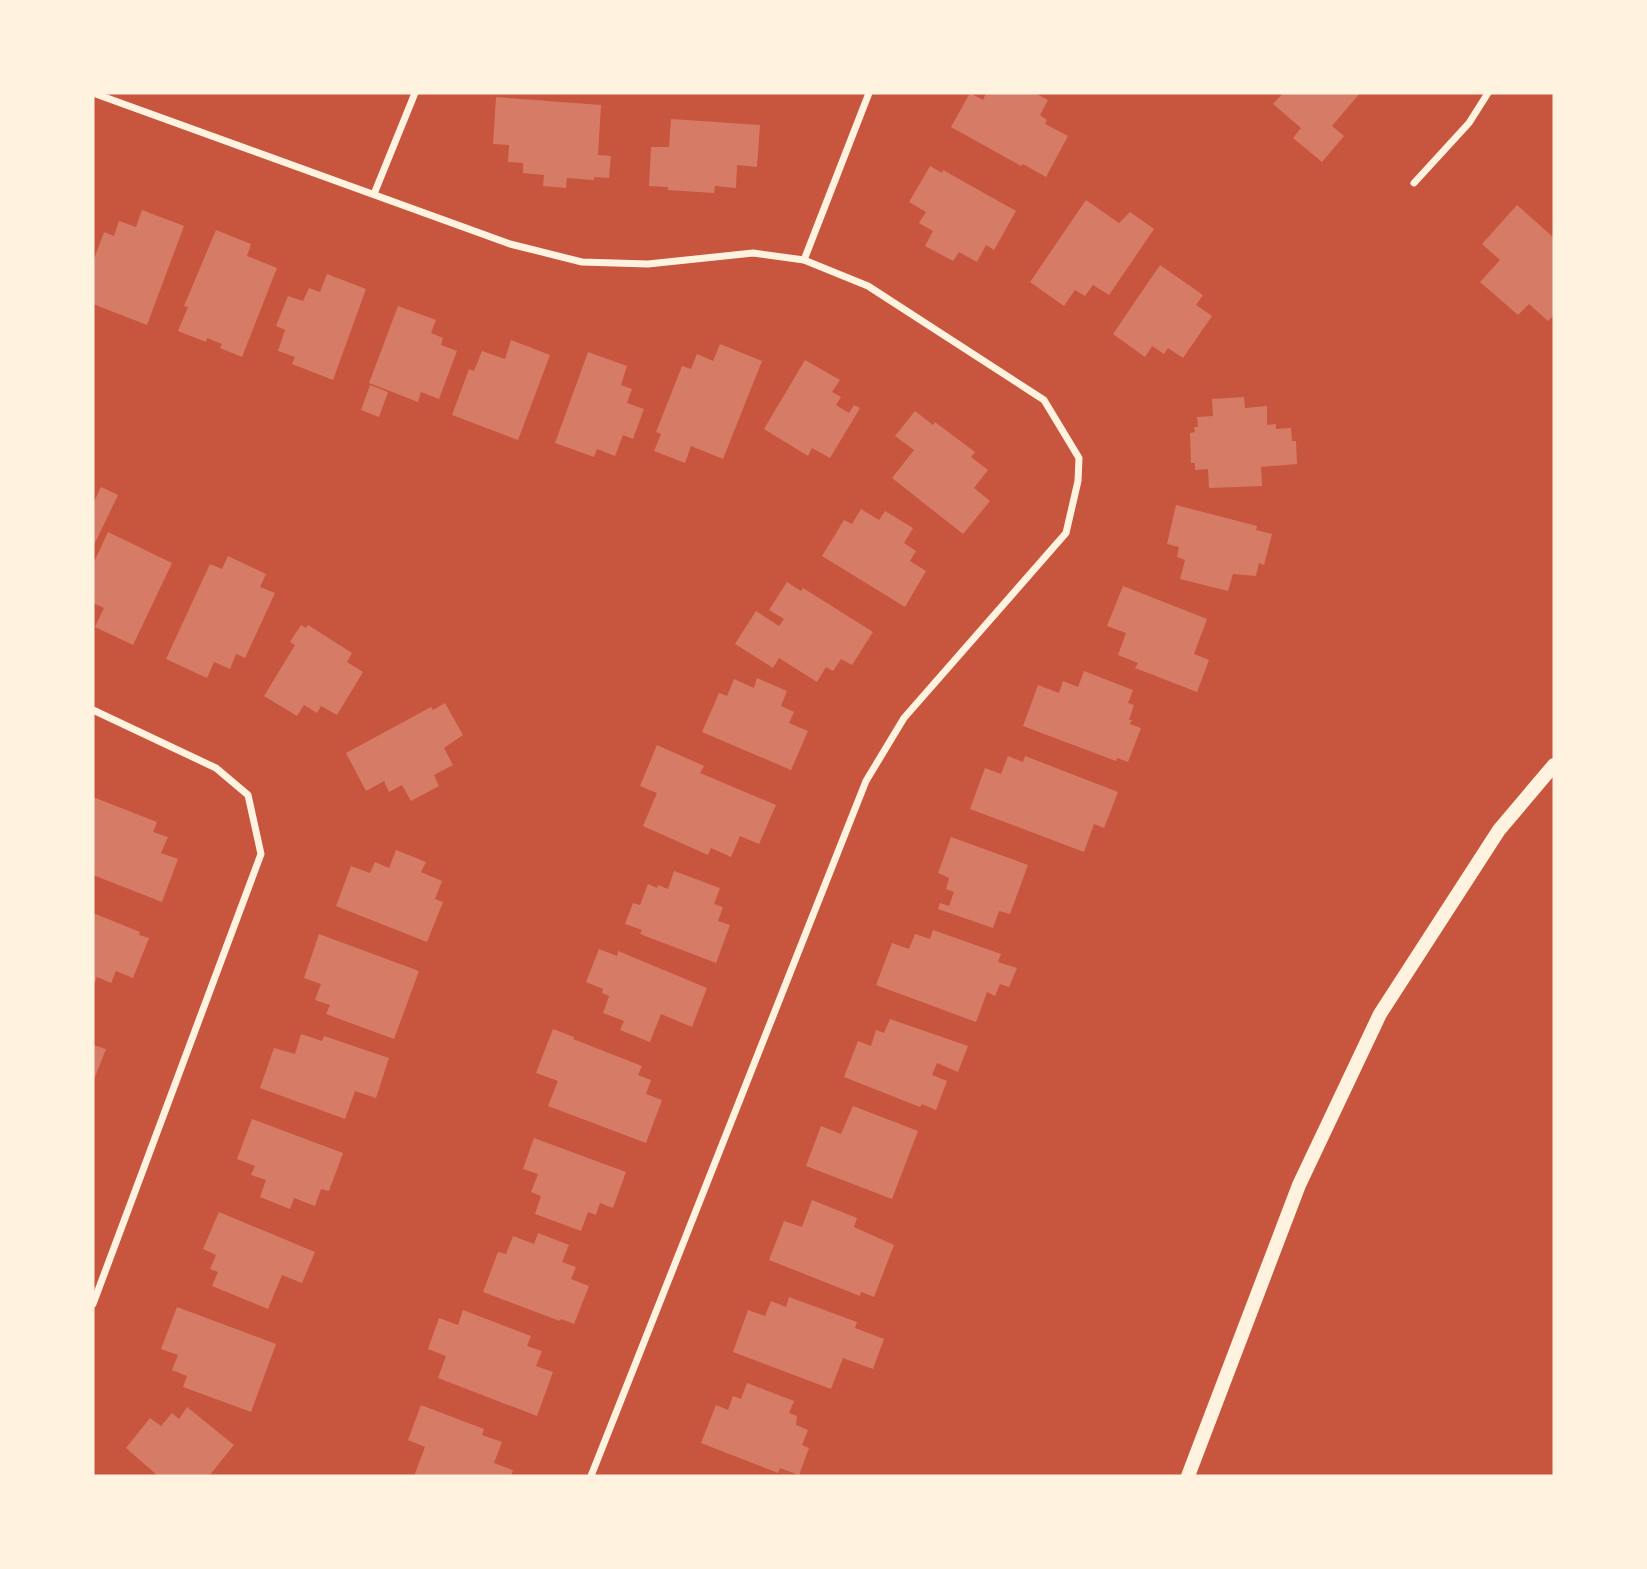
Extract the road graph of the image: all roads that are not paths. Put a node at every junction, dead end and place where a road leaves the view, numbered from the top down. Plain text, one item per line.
1 (93, 93) edge
2 (415, 93) edge
3 (869, 93) edge
4 (1488, 93) edge
5 (1413, 183) dead end
6 (374, 194) junction
7 (804, 260) junction
8 (93, 710) edge
9 (1554, 765) edge
10 (93, 1304) edge
11 (591, 1476) edge
12 (1188, 1476) edge

1 - 6 street
2 - 6 street
3 - 7 street
4 - 5 street
6 - 7 street
7 - 11 street
8 - 10 street
9 - 12 main road

